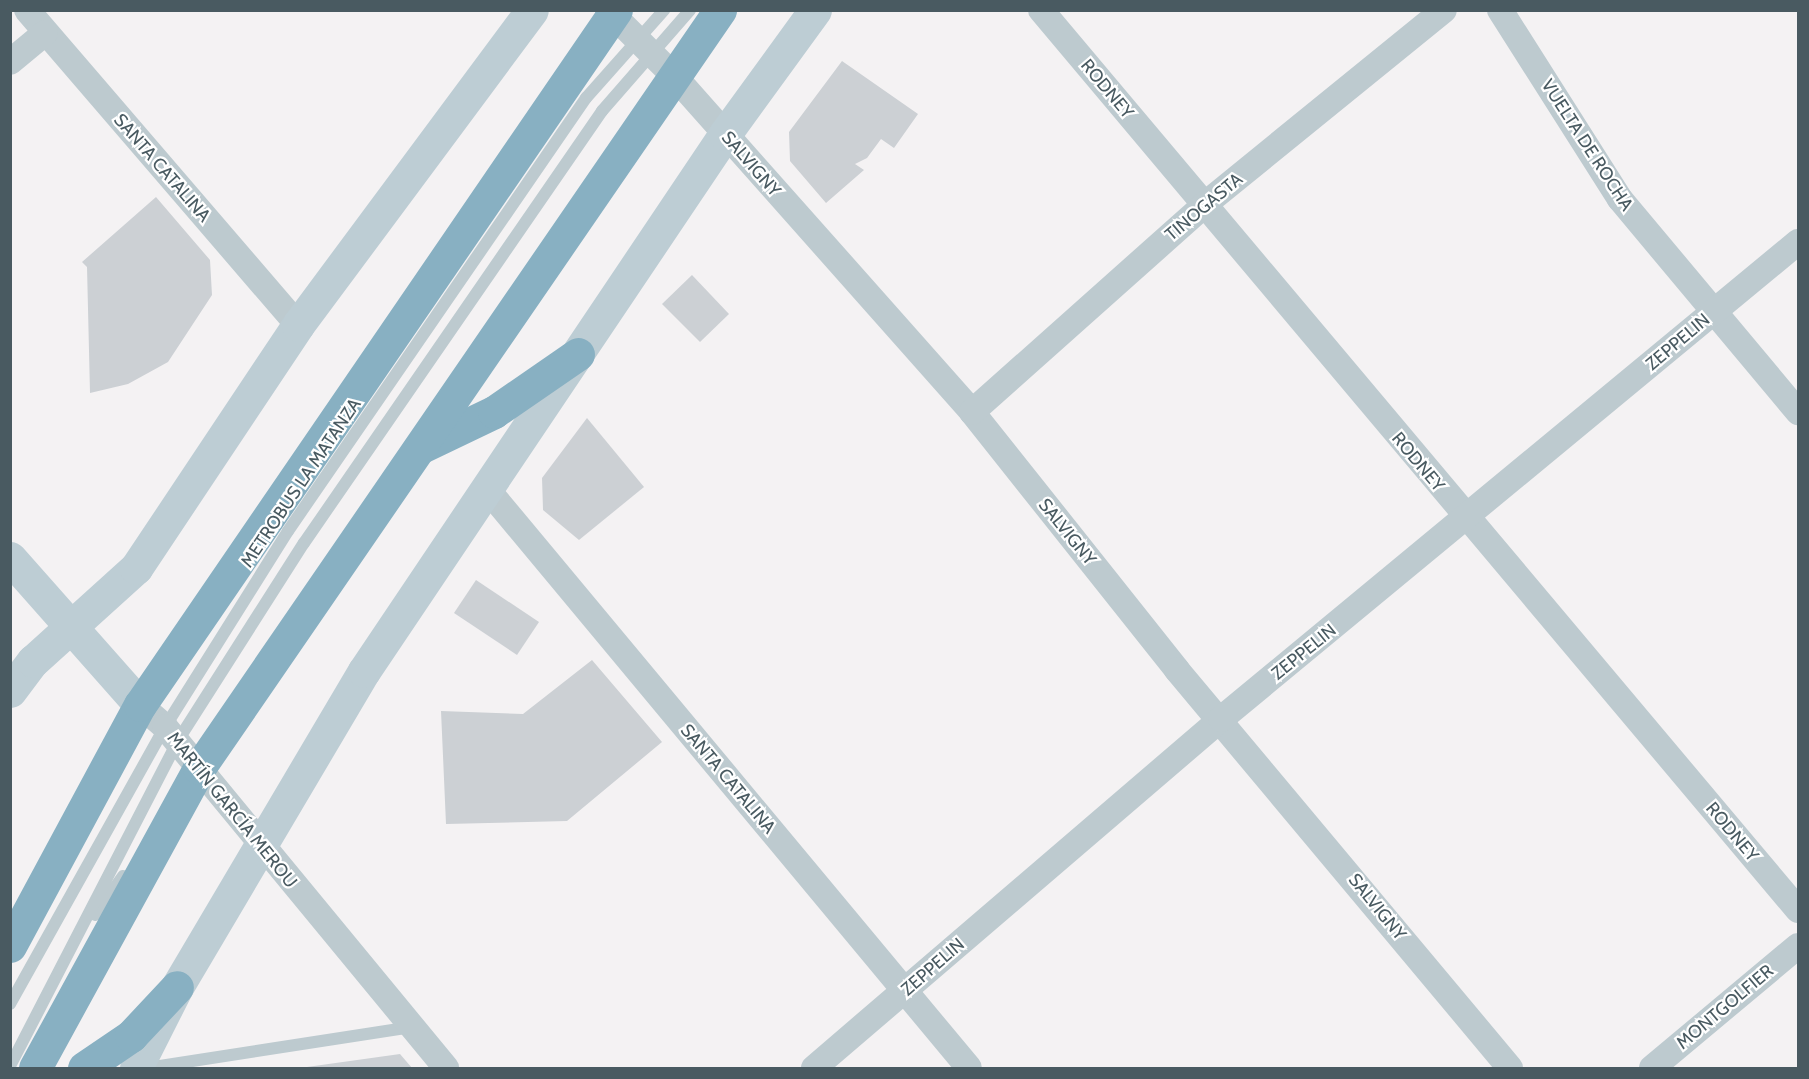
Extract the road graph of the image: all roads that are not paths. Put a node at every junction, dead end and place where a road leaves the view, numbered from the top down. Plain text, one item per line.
1 (27, 10) edge
2 (532, 10) edge
3 (664, 10) edge
4 (690, 10) edge
5 (720, 10) edge
6 (815, 10) edge
7 (1041, 10) edge
8 (1444, 10) edge
9 (1500, 10) edge
10 (612, 12) edge
11 (45, 33) junction
12 (644, 46) junction
13 (10, 62) edge
14 (675, 77) junction
15 (725, 134) junction
16 (1204, 205) junction
17 (1798, 242) edge
18 (1714, 311) junction
19 (298, 325) junction
20 (578, 354) junction
21 (972, 412) junction
22 (1798, 412) edge
23 (419, 448) junction
24 (487, 489) junction
25 (1467, 521) junction
26 (10, 558) edge
27 (69, 629) junction
28 (10, 691) edge
29 (140, 705) junction
30 (1221, 718) junction
31 (171, 734) junction
32 (199, 768) junction
33 (259, 845) junction
34 (1798, 910) edge
35 (10, 946) edge
36 (1798, 946) edge
37 (69, 953) junction
38 (177, 987) junction
39 (905, 992) junction
40 (10, 1004) edge
41 (411, 1027) junction
42 (10, 1066) edge
43 (35, 1068) edge
44 (84, 1068) edge
45 (136, 1068) edge
46 (147, 1068) edge
47 (446, 1068) edge
48 (814, 1068) edge
49 (969, 1068) edge
50 (1510, 1068) edge
51 (1652, 1068) edge

1 - 11 street, SANTA CATALINA
2 - 19 street
3 - 12 lane, METROBUS LA MATANZA
4 - 12 lane, METROBUS LA MATANZA
5 - 14 highway
6 - 15 street
7 - 16 street, RODNEY
8 - 16 street, TINOGASTA
9 - 18 street, VUELTA DE ROCHA
10 - 12 street, SALVIGNY
10 - 29 highway
11 - 13 street
11 - 19 street, SANTA CATALINA
12 - 14 street, SALVIGNY
12 - 31 lane, METROBUS LA MATANZA
12 - 31 lane, METROBUS LA MATANZA
14 - 15 street, SALVIGNY
14 - 23 highway
15 - 20 street
15 - 21 street, SALVIGNY
16 - 21 street, TINOGASTA
16 - 25 street, RODNEY
17 - 18 street, ZEPPELIN
18 - 22 street, VUELTA DE ROCHA
18 - 25 street, ZEPPELIN
19 - 27 street
20 - 23 highway
20 - 24 street
21 - 30 street, SALVIGNY
23 - 32 highway
24 - 33 street
24 - 39 street, SANTA CATALINA
25 - 30 street, ZEPPELIN
25 - 34 street, RODNEY
26 - 27 street, MARTÍN GARCÍA MEROU
27 - 28 street
27 - 29 street, MARTÍN GARCÍA MEROU
29 - 31 street, MARTÍN GARCÍA MEROU
29 - 35 highway
30 - 39 street, ZEPPELIN
30 - 50 street, SALVIGNY
31 - 32 street, MARTÍN GARCÍA MEROU
31 - 37 lane, METROBUS LA MATANZA
31 - 40 lane, METROBUS LA MATANZA
32 - 33 street, MARTÍN GARCÍA MEROU
32 - 37 lane, METROBUS LA MATANZA
32 - 43 highway
33 - 38 street
33 - 41 street, MARTÍN GARCÍA MEROU
36 - 51 street, MONTGOLFIER
37 - 42 lane, METROBUS LA MATANZA
38 - 44 highway
38 - 45 street
39 - 48 street, ZEPPELIN
39 - 49 street, SANTA CATALINA
41 - 46 lane
41 - 47 street, MARTÍN GARCÍA MEROU

